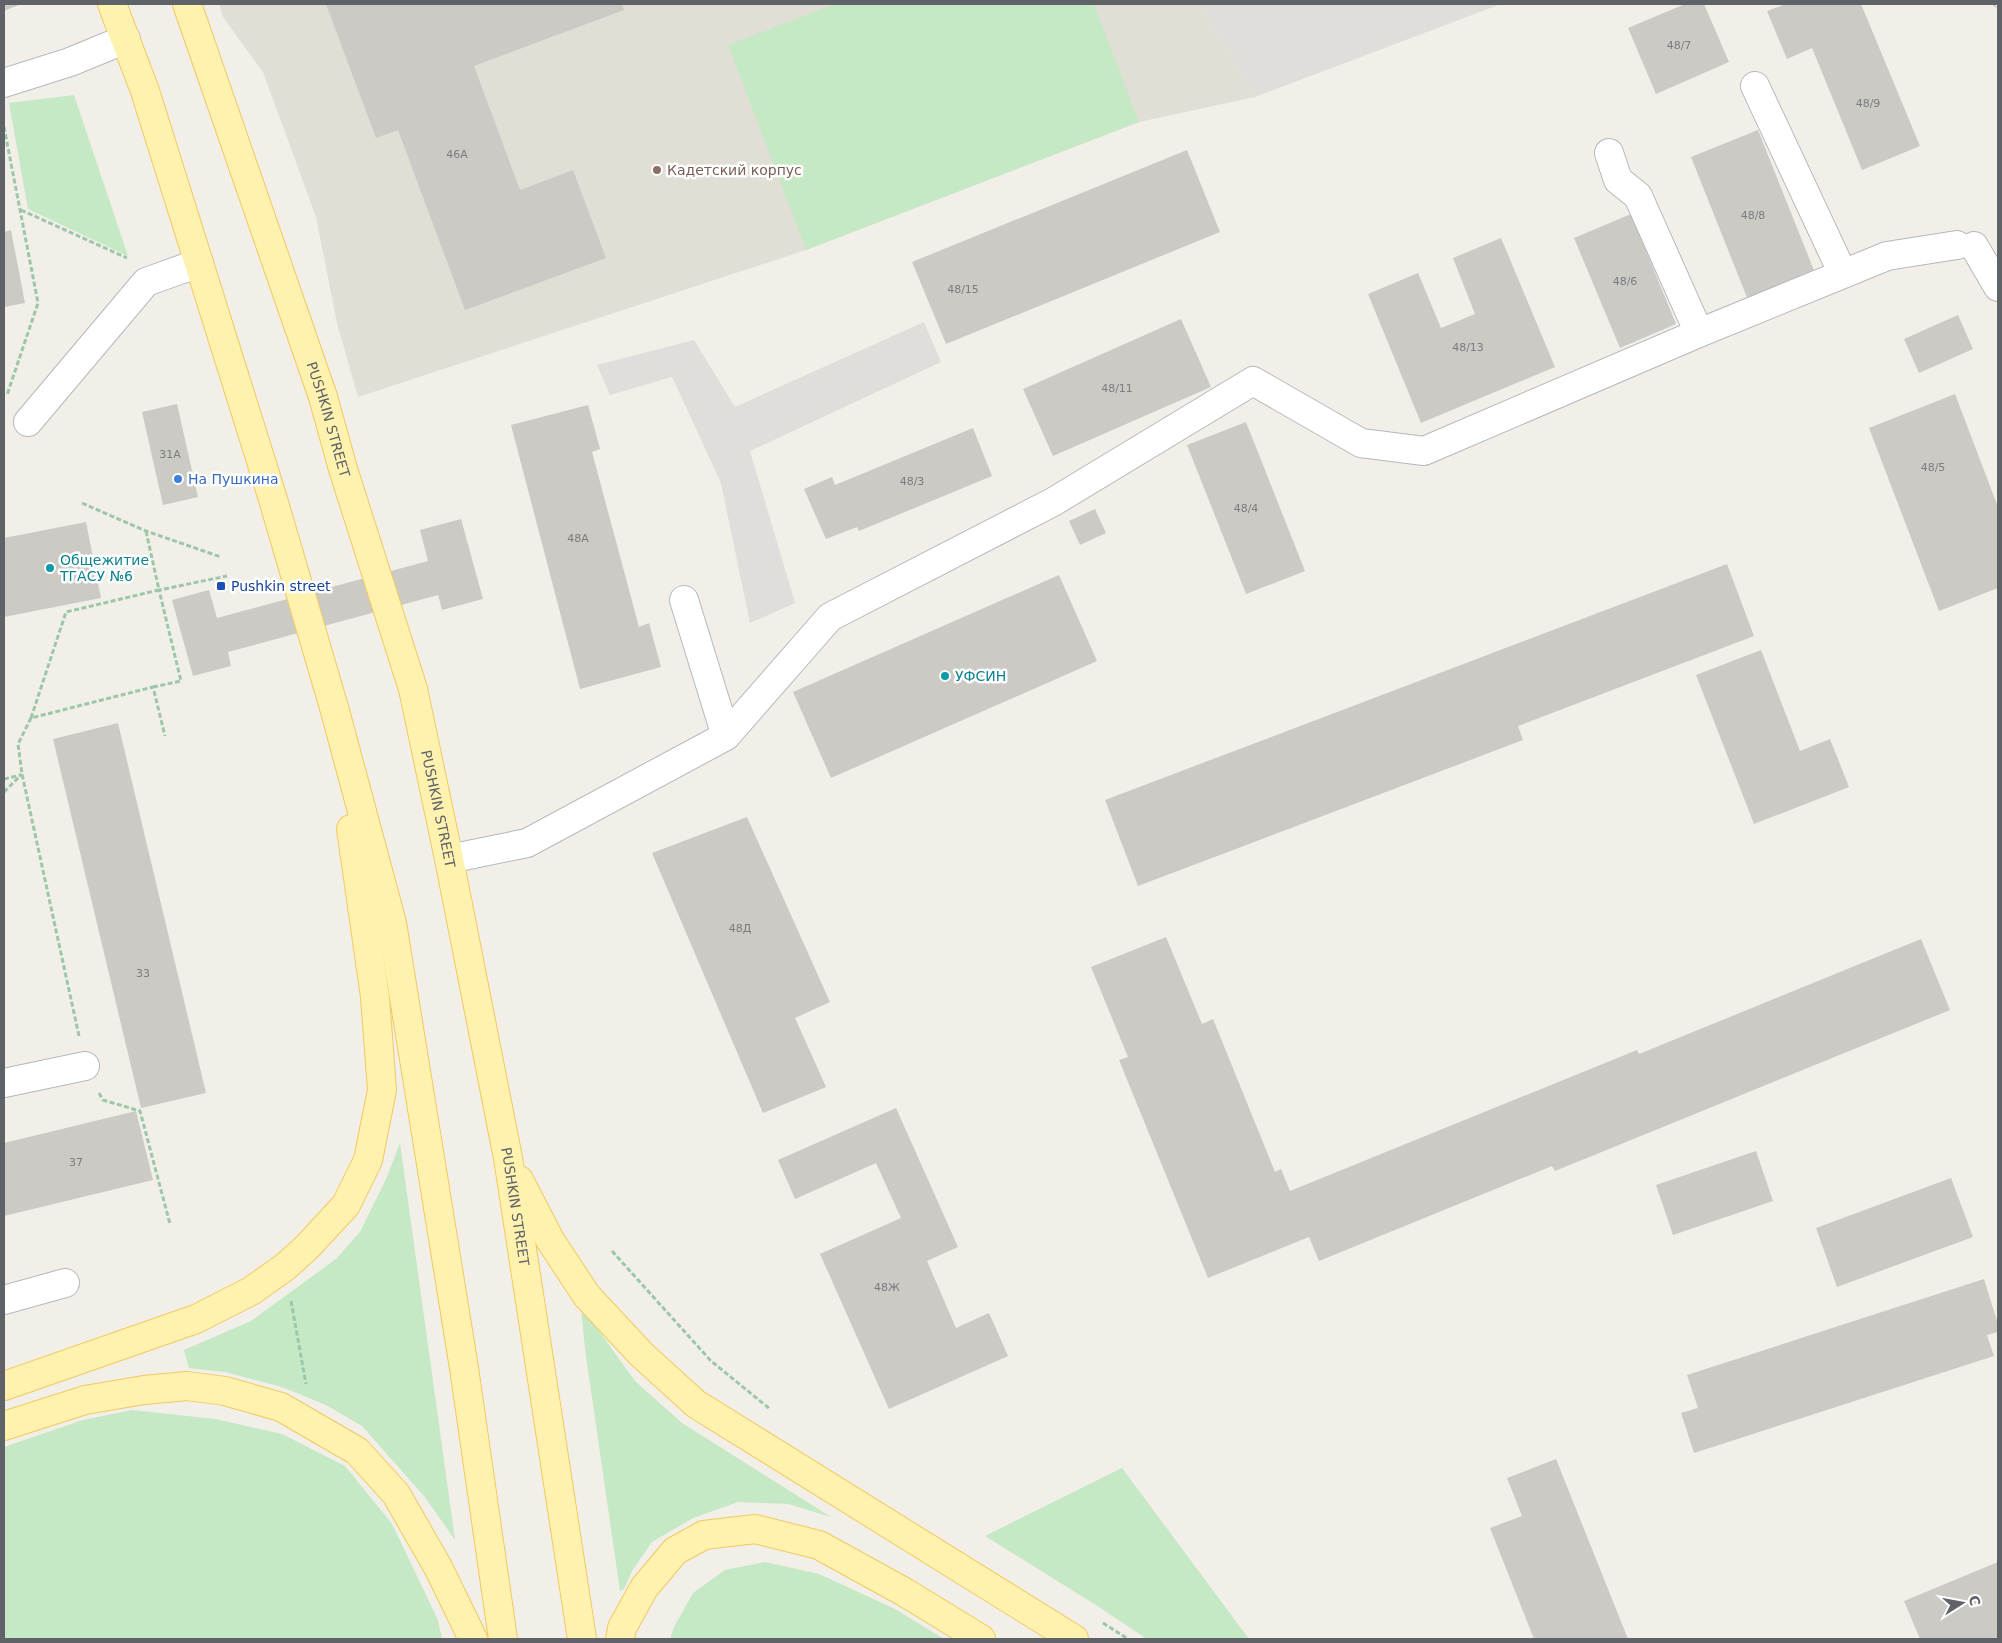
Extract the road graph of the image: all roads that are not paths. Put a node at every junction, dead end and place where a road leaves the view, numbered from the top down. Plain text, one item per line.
1 (112, 4) edge
2 (187, 4) edge
3 (126, 39) junction
4 (4, 83) edge
5 (1756, 86) dead end
6 (1609, 153) dead end
7 (199, 263) junction
8 (1843, 274) junction
9 (1998, 287) edge
10 (1699, 333) junction
11 (28, 422) dead end
12 (684, 600) dead end
13 (335, 711) junction
14 (726, 736) junction
15 (449, 859) junction
16 (85, 1066) road end
17 (4, 1084) edge
18 (508, 1158) junction
19 (65, 1284) dead end
20 (4, 1300) edge
21 (4, 1386) edge
22 (4, 1426) edge
23 (473, 1639) edge
24 (503, 1639) edge
25 (582, 1639) edge
26 (620, 1639) edge
27 (981, 1639) edge
28 (1074, 1639) edge

1 - 3 main road
2 - 15 main road, PUSHKIN STREET
3 - 4 street
3 - 7 main road
5 - 8 street
6 - 10 street
7 - 11 street
7 - 13 main road
8 - 9 street
8 - 10 street
10 - 14 street
12 - 14 street
13 - 21 main road
13 - 24 main road
14 - 15 street
15 - 18 main road, PUSHKIN STREET
16 - 17 street
18 - 25 main road, PUSHKIN STREET
18 - 28 main road
19 - 20 street
22 - 23 main road
26 - 27 main road

